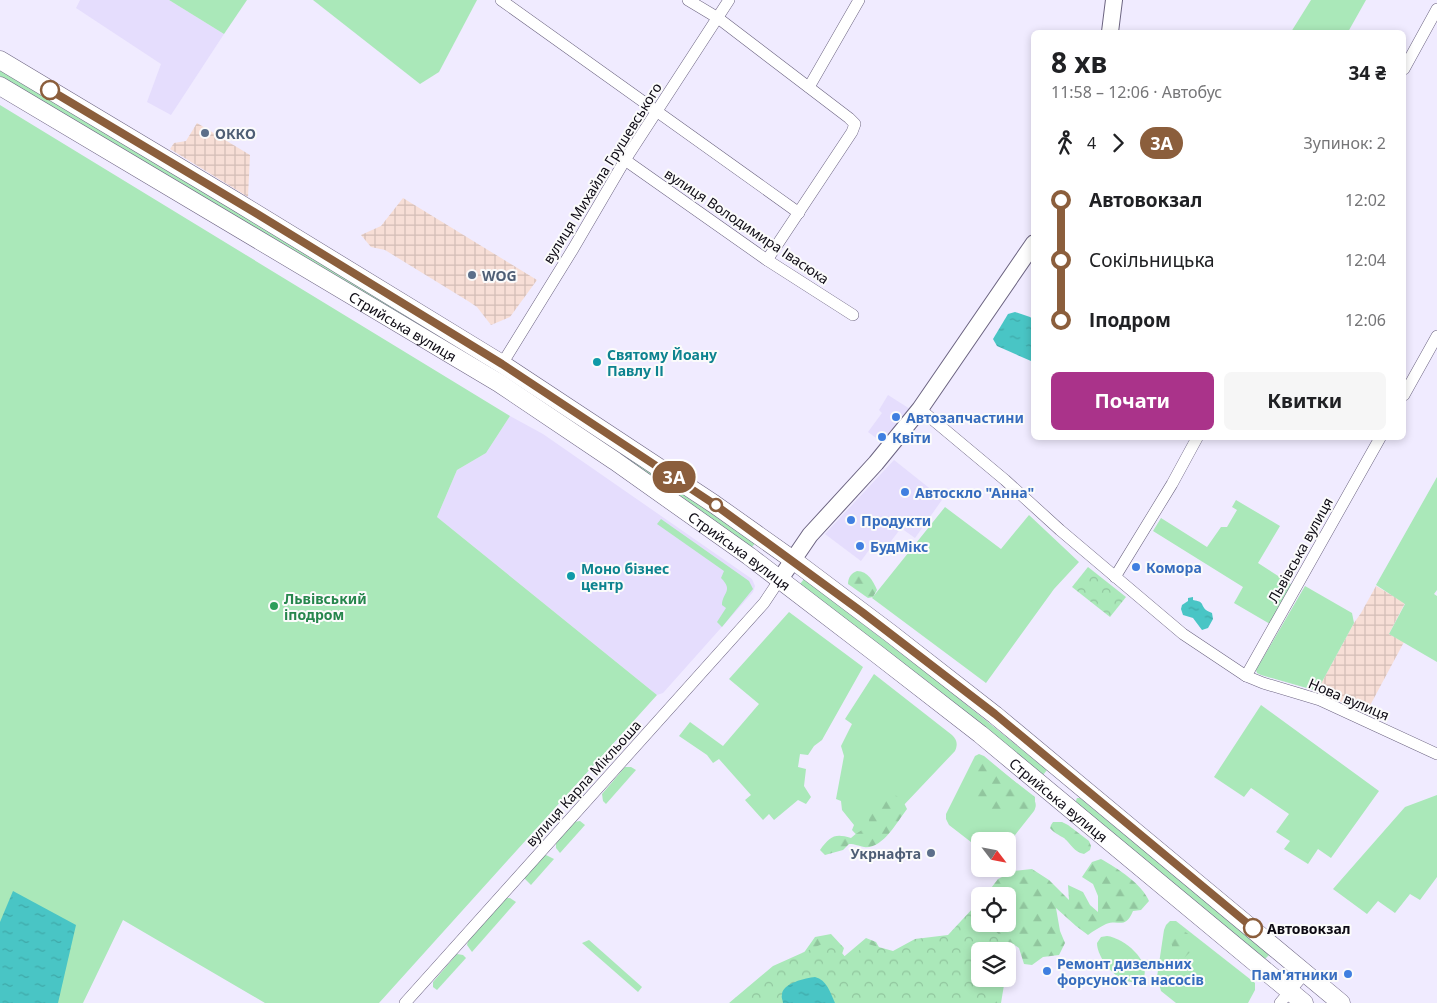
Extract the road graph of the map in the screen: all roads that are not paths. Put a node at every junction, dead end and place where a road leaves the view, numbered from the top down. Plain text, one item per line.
1 (501, 0) edge
2 (688, 0) edge
3 (729, 0) edge
4 (859, 0) edge
5 (1114, 0) edge
6 (1437, 9) edge
7 (718, 18) junction
8 (1110, 30) edge
9 (0, 60) edge
10 (1406, 65) edge
11 (0, 86) edge
12 (809, 87) junction
13 (657, 112) junction
14 (625, 160) junction
15 (799, 213) junction
16 (1031, 247) edge
17 (767, 260) junction
18 (853, 315) dead end
19 (1437, 336) edge
20 (502, 364) junction
21 (1406, 391) edge
22 (920, 409) junction
23 (1196, 440) edge
24 (1379, 440) edge
25 (793, 560) junction
26 (1115, 577) junction
27 (780, 579) junction
28 (1246, 676) junction
29 (1437, 754) edge
30 (1072, 779) junction
31 (1057, 798) junction
32 (1285, 955) junction
33 (1305, 973) junction
34 (1270, 975) junction
35 (1285, 997) edge
36 (1338, 1002) edge
37 (405, 1003) edge
38 (1304, 1003) edge

1 - 13 street
2 - 7 street
3 - 7 street, вулиця Михайла Грушевського
4 - 12 street
5 - 8 street
6 - 10 street
7 - 12 street
7 - 13 street, вулиця Михайла Грушевського
9 - 20 main road, Стрийська вулиця
11 - 27 main road, Стрийська вулиця
12 - 15 street
13 - 14 street, вулиця Михайла Грушевського
13 - 15 street
14 - 17 street, вулиця Володимира Івасюка
14 - 20 street, вулиця Михайла Грушевського
15 - 17 street
16 - 22 street
17 - 18 street, вулиця Володимира Івасюка
19 - 21 street
20 - 25 main road, Стрийська вулиця
22 - 25 street
22 - 26 street, Нова вулиця
23 - 26 street
24 - 28 street, Львівська вулиця
25 - 27 street
25 - 30 main road, Стрийська вулиця
26 - 28 street, Нова вулиця
27 - 31 main road, Стрийська вулиця
27 - 37 street, вулиця Карла Мікльоша
28 - 29 street, Нова вулиця
30 - 31 main road
30 - 32 main road, Стрийська вулиця
31 - 34 main road, Стрийська вулиця
32 - 33 main road, Стрийська вулиця
32 - 34 main road
33 - 35 street
33 - 36 main road, Стрийська вулиця
34 - 35 main road, Стрийська вулиця
35 - 38 main road, Стрийська вулиця

